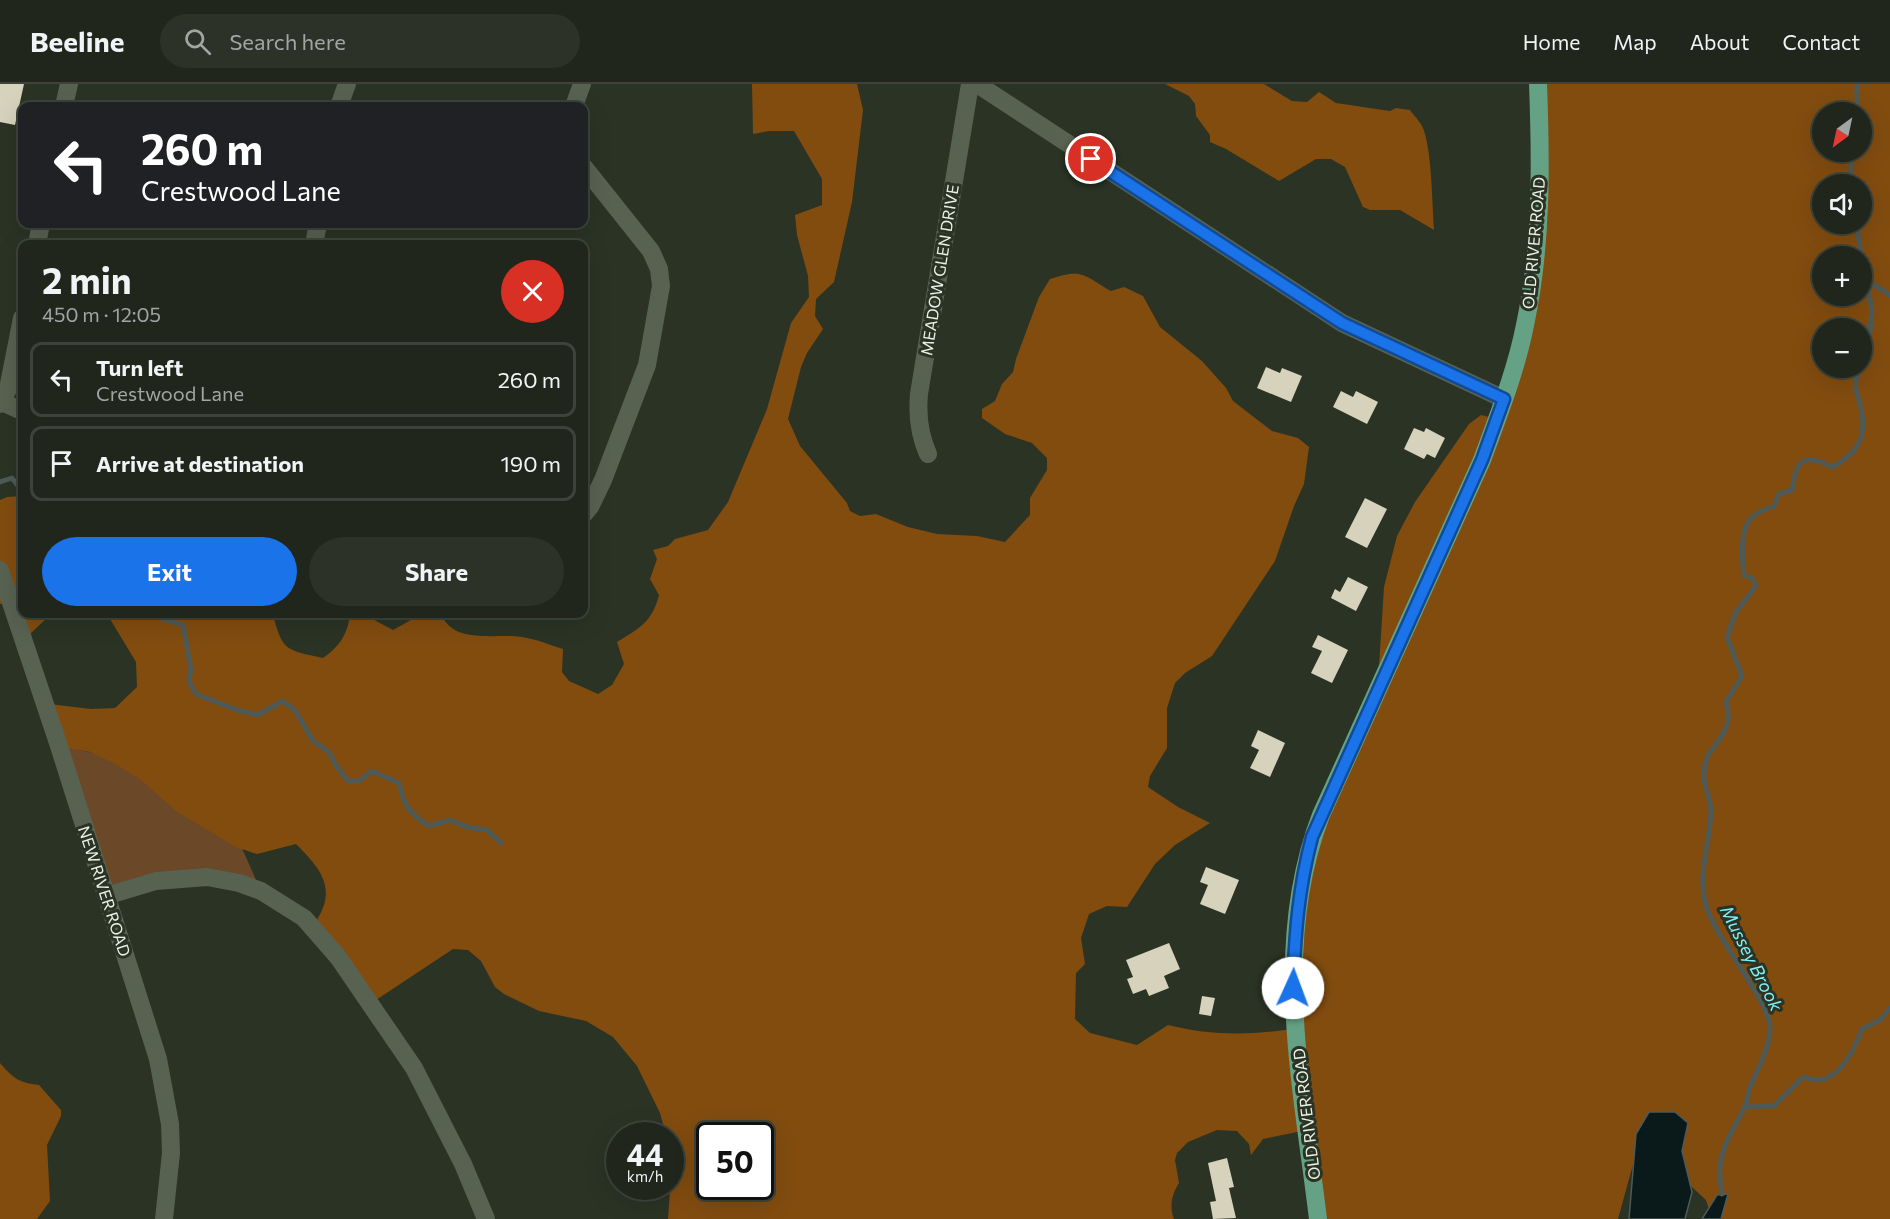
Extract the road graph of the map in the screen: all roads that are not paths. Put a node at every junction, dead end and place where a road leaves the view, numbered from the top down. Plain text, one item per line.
1 (69, 84) edge
2 (347, 84) edge
3 (582, 84) edge
4 (969, 84) edge
5 (977, 84) edge
6 (1538, 84) edge
7 (65, 102) edge
8 (340, 102) edge
9 (575, 102) edge
10 (588, 172) edge
11 (18, 338) edge
12 (1504, 399) junction
13 (1, 403) edge
14 (18, 409) edge
15 (928, 454) dead end
16 (588, 509) edge
17 (0, 570) edge
18 (106, 896) junction
19 (164, 1219) edge
20 (486, 1219) edge
21 (1318, 1219) edge

1 - 7 street
2 - 8 street
3 - 9 street
4 - 15 street, MEADOW GLEN DRIVE
5 - 12 street
6 - 12 main road, OLD RIVER ROAD
10 - 16 street
11 - 13 street
12 - 21 main road, OLD RIVER ROAD
13 - 14 street
17 - 18 street, NEW RIVER ROAD
18 - 19 street, NEW RIVER ROAD
18 - 20 street

